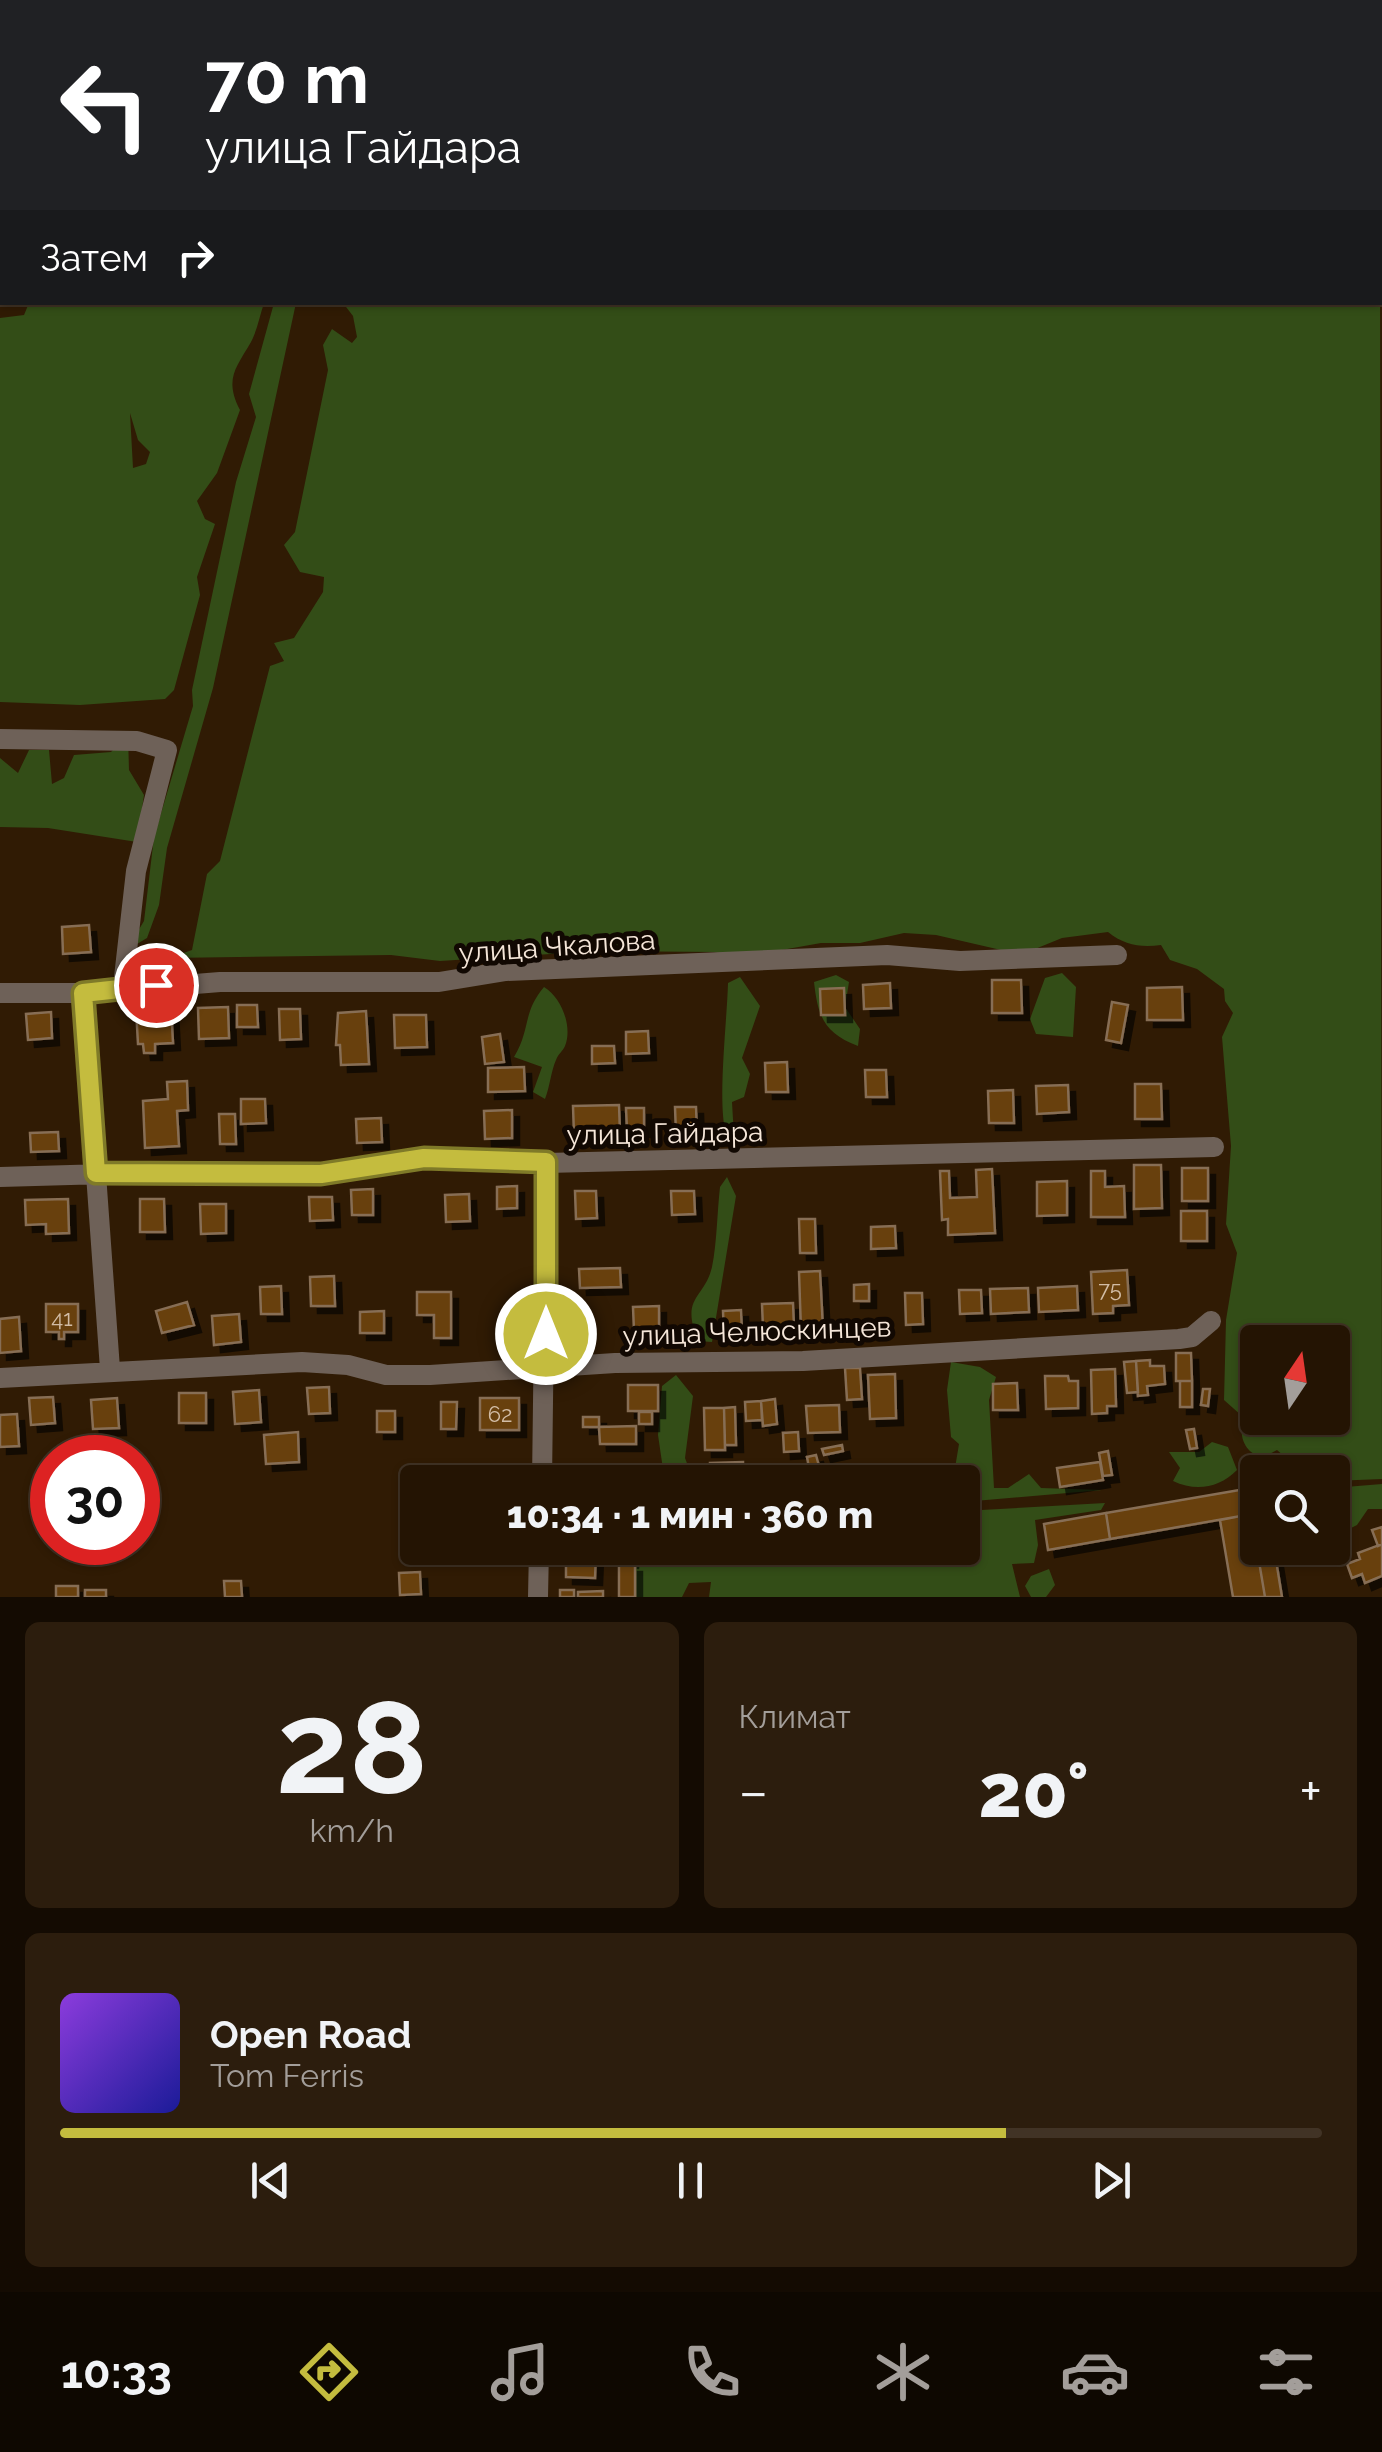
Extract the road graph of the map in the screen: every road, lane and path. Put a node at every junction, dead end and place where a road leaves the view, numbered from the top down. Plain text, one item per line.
1 (0, 740) edge
2 (1117, 954) dead end
3 (123, 986) junction
4 (0, 993) edge
5 (83, 993) junction
6 (1214, 1146) dead end
7 (546, 1162) junction
8 (96, 1173) junction
9 (0, 1177) edge
10 (1211, 1321) dead end
11 (110, 1369) junction
12 (546, 1369) junction
13 (0, 1378) edge
14 (543, 1465) edge
15 (539, 1565) edge
16 (538, 1597) edge

1 - 3 street
2 - 3 street, улица Чкалова
3 - 5 street, улица Чкалова
4 - 5 street, улица Чкалова
5 - 8 street
6 - 7 street, улица Гайдара
7 - 8 street, улица Гайдара
7 - 12 street
8 - 9 street, улица Гайдара
8 - 11 street
10 - 12 street, улица Челюскинцев
11 - 12 street, улица Челюскинцев
11 - 13 street, улица Челюскинцев
12 - 14 street
15 - 16 street

